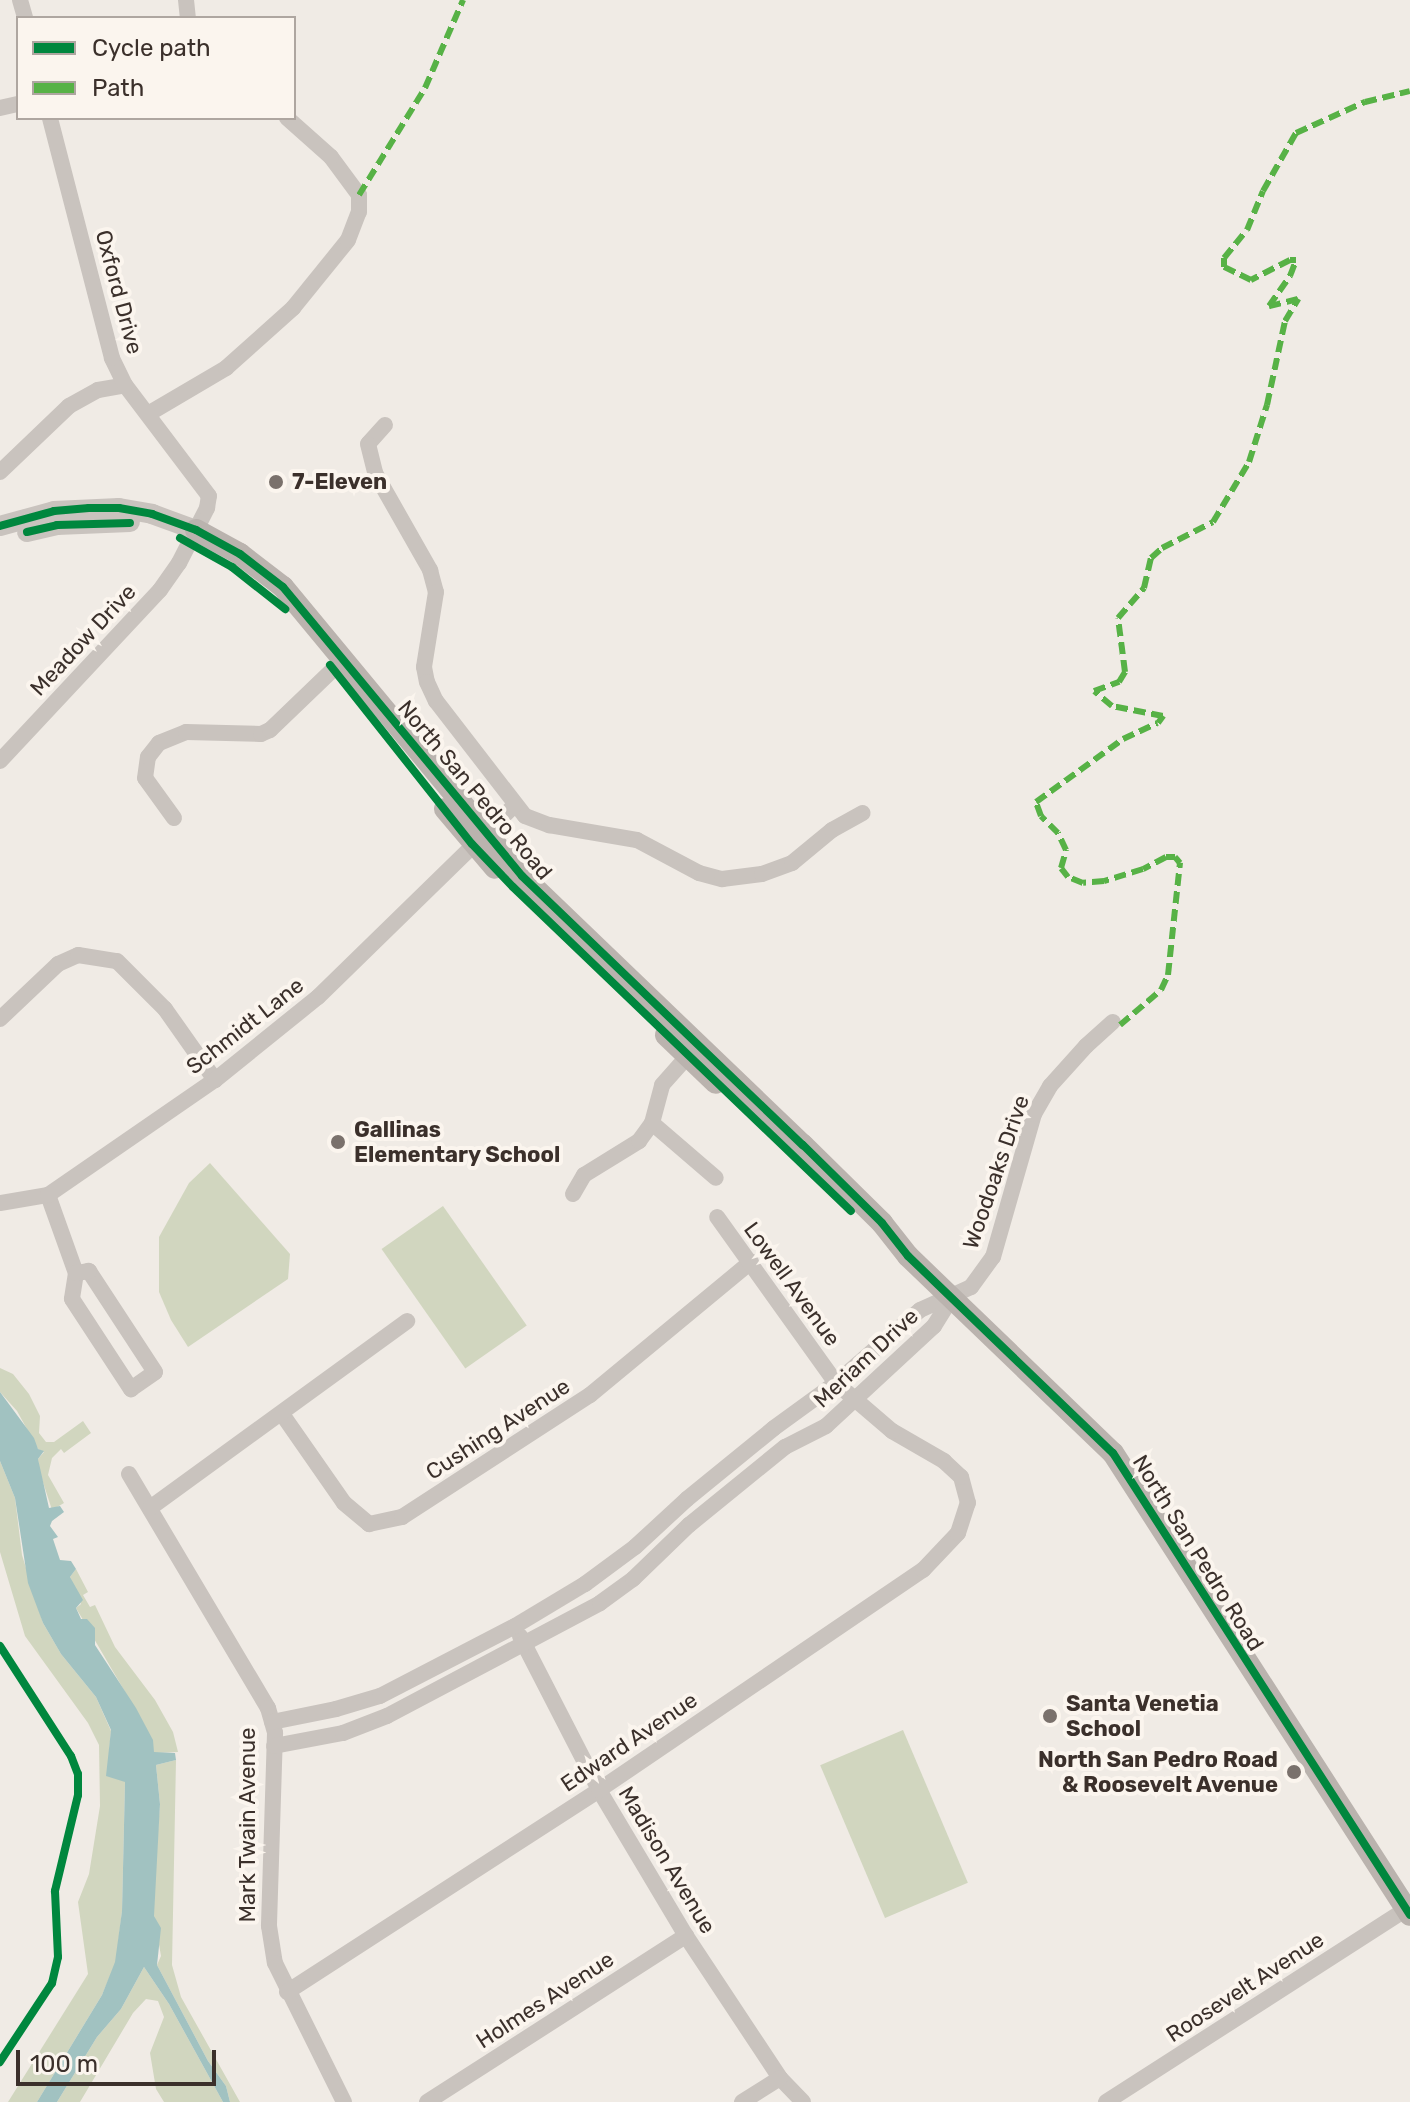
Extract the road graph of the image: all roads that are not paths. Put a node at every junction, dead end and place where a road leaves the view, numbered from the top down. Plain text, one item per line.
1 (51, 120) edge
2 (289, 120) edge
3 (125, 385) junction
4 (148, 414) junction
5 (385, 425) dead end
6 (0, 472) edge
7 (0, 526) edge
8 (193, 536) junction
9 (0, 539) edge
10 (338, 664) junction
11 (0, 761) edge
12 (514, 806) junction
13 (863, 813) dead end
14 (174, 818) dead end
15 (478, 838) junction
16 (0, 1019) edge
17 (1113, 1022) dead end
18 (693, 1051) junction
19 (215, 1080) junction
20 (652, 1123) junction
21 (716, 1178) dead end
22 (573, 1194) dead end
23 (48, 1195) junction
24 (0, 1203) edge
25 (717, 1217) dead end
26 (751, 1262) junction
27 (76, 1273) junction
28 (951, 1299) junction
29 (407, 1321) dead end
30 (836, 1383) junction
31 (856, 1399) junction
32 (282, 1414) junction
33 (129, 1474) dead end
34 (968, 1503) joint
35 (150, 1508) junction
36 (515, 1626) junction
37 (525, 1645) junction
38 (272, 1722) junction
39 (274, 1746) junction
40 (599, 1790) junction
41 (1408, 1912) edge
42 (686, 1936) junction
43 (287, 1992) junction
44 (780, 2078) junction
45 (344, 2102) edge
46 (427, 2102) edge
47 (742, 2102) edge
48 (803, 2102) edge
49 (1106, 2102) edge

1 - 3 street, Oxford Drive
2 - 4 street
3 - 4 street, Oxford Drive
3 - 6 street
4 - 8 street, Oxford Drive
5 - 12 street
7 - 8 street, North San Pedro Road
8 - 9 street, North San Pedro Road
8 - 10 main road, North San Pedro Road
8 - 11 street, Meadow Drive
10 - 14 street
10 - 15 main road, North San Pedro Road
12 - 13 street
12 - 15 street, Schmidt Lane
15 - 18 main road, North San Pedro Road
15 - 19 street, Schmidt Lane
16 - 19 street
17 - 28 street, Woodoaks Drive
18 - 20 street
18 - 28 main road, North San Pedro Road
19 - 23 street, Schmidt Lane
20 - 21 street
20 - 22 street
23 - 24 street, Schmidt Lane
23 - 27 street
25 - 26 street, Lowell Avenue
26 - 30 street, Lowell Avenue
26 - 32 street, Cushing Avenue
27 - 27 street
28 - 30 street, Meriam Drive
28 - 31 street, Meriam Drive
28 - 41 main road, North San Pedro Road
29 - 32 street
30 - 31 street, Lowell Avenue
30 - 36 street, Meriam Drive
31 - 34 street, Lowell Avenue
31 - 37 street, Meriam Drive
32 - 35 street
33 - 35 street, Mark Twain Avenue
34 - 40 street, Edward Avenue
35 - 38 street, Mark Twain Avenue
36 - 37 street, Madison Avenue
36 - 38 street, Meriam Drive
37 - 39 street, Meriam Drive
37 - 40 street, Madison Avenue
38 - 39 street, Mark Twain Avenue
39 - 43 street, Mark Twain Avenue
40 - 42 street, Madison Avenue
40 - 43 street, Edward Avenue
41 - 49 street, Roosevelt Avenue
42 - 44 street, Madison Avenue
42 - 46 street, Holmes Avenue
43 - 45 street, Mark Twain Avenue
44 - 47 street
44 - 48 street, Madison Avenue

